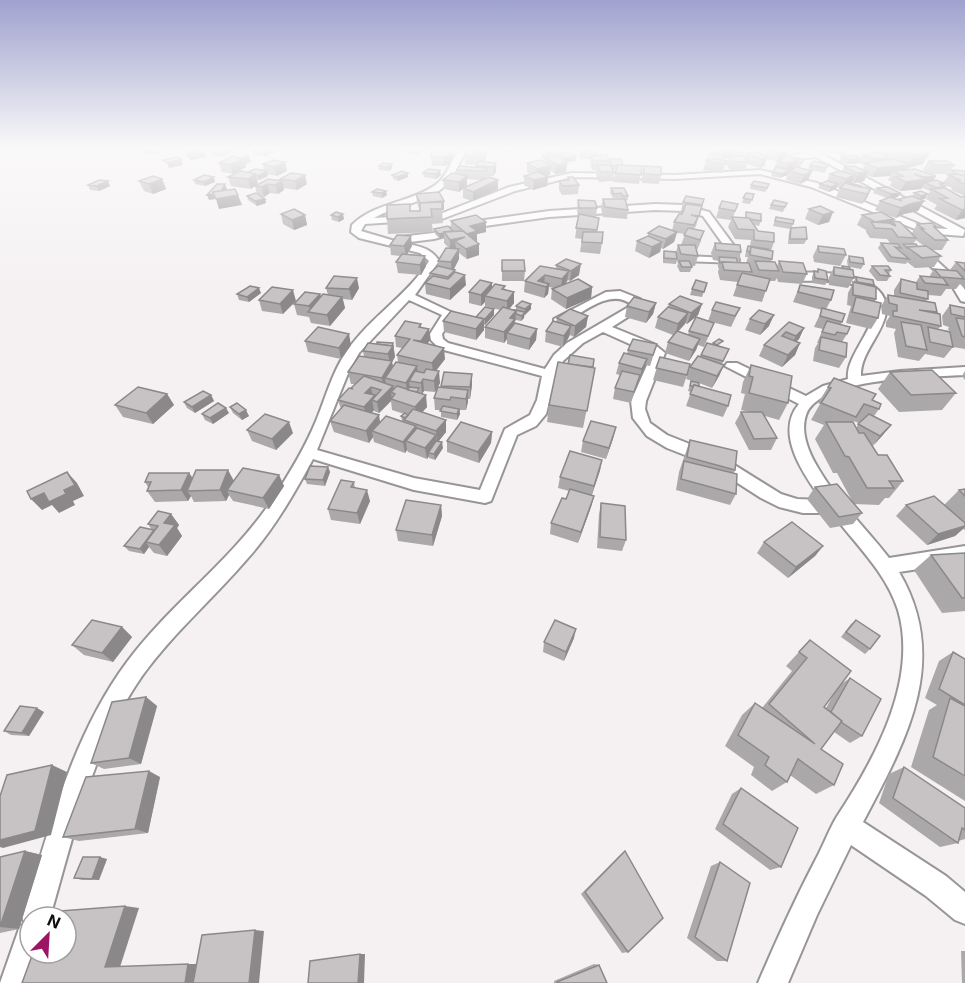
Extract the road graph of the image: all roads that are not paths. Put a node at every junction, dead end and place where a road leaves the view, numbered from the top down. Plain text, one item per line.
1 (422, 194) edge
2 (499, 194) edge
3 (838, 194) edge
4 (889, 194) edge
5 (361, 221) junction
6 (963, 233) edge
7 (386, 242) junction
8 (913, 244) edge
9 (687, 259) edge
10 (734, 260) junction
11 (738, 272) edge
12 (776, 278) edge
13 (406, 295) junction
14 (965, 299) edge
15 (552, 325) edge
16 (603, 328) junction
17 (732, 366) dead end
18 (965, 371) edge
19 (549, 374) junction
20 (855, 381) junction
21 (807, 402) junction
22 (307, 452) junction
23 (836, 506) junction
24 (965, 554) edge
25 (885, 566) junction
26 (846, 826) junction
27 (40, 905) edge
28 (965, 910) edge
29 (21, 965) edge
30 (15, 983) edge
31 (773, 983) edge

1 - 5 street
2 - 5 street
3 - 6 street
4 - 6 street
5 - 7 street
7 - 10 street
7 - 13 street
8 - 14 street
9 - 10 street
10 - 11 street
12 - 20 street
13 - 19 street
13 - 22 street
15 - 16 street
16 - 19 street
16 - 23 street
17 - 21 street
18 - 20 street
19 - 22 street
20 - 21 street
21 - 23 street
22 - 27 street
23 - 25 street
24 - 25 street
25 - 26 street
26 - 28 street
26 - 31 street
29 - 30 street

